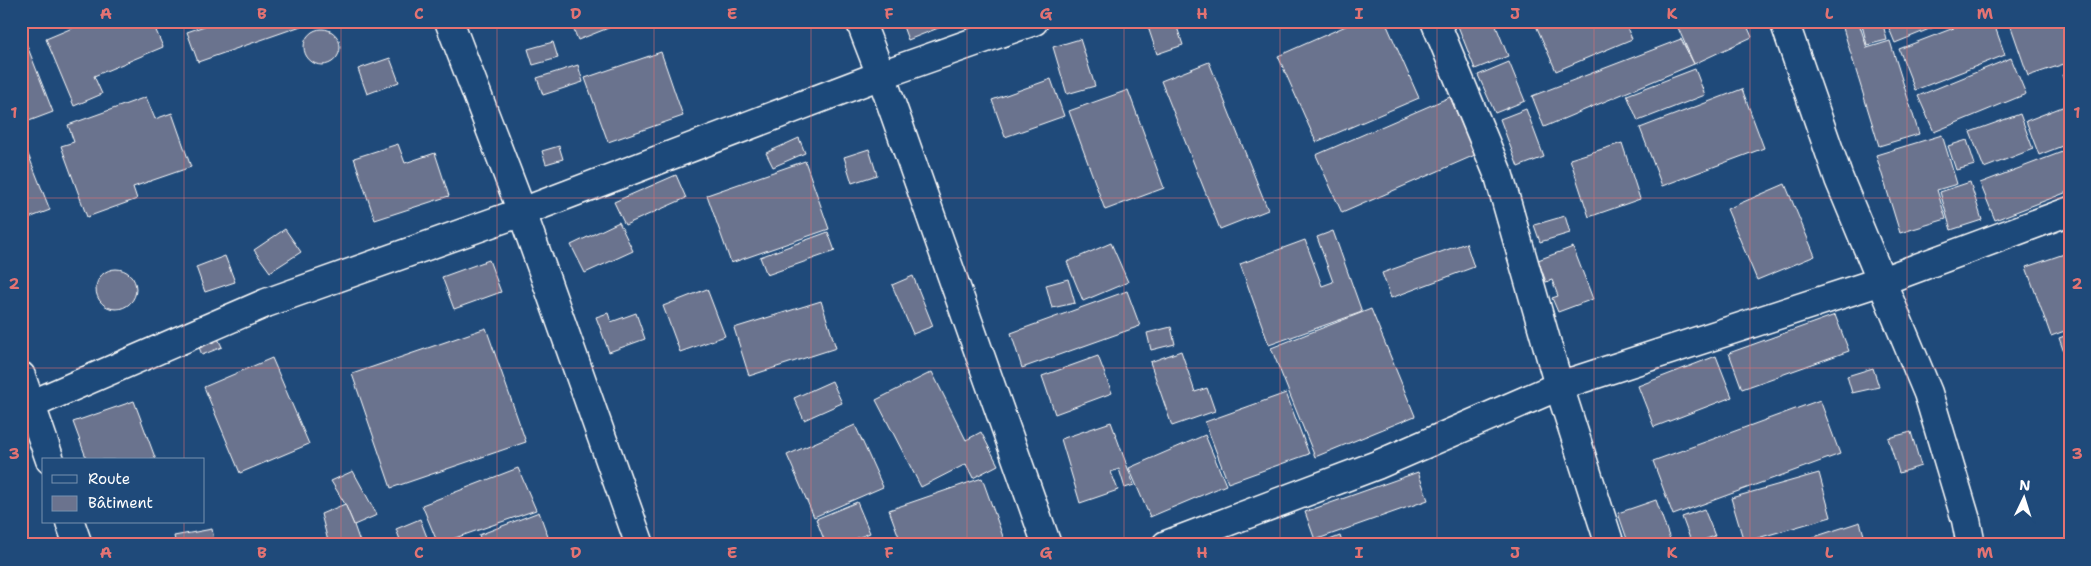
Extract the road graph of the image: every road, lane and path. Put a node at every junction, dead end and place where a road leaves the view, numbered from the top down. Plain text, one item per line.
1 (449, 21) edge
2 (860, 21) edge
3 (1034, 21) edge
4 (1435, 21) edge
5 (1784, 21) edge
6 (880, 75) junction
7 (2070, 211) edge
8 (522, 212) junction
9 (1882, 281) junction
10 (21, 376) edge
11 (1558, 386) junction
12 (27, 407) edge
13 (49, 458) edge
14 (71, 524) edge
15 (78, 545) edge
16 (640, 545) edge
17 (1047, 545) edge
18 (1166, 545) edge
19 (1610, 545) edge
20 (1971, 545) edge

1 - 8 main road
2 - 6 main road
3 - 6 main road
4 - 11 main road
5 - 9 main road
6 - 8 main road
6 - 17 main road
7 - 9 main road
8 - 12 main road
8 - 16 main road
9 - 11 main road
9 - 20 main road
10 - 12 main road
11 - 18 main road
11 - 19 main road
12 - 13 main road
14 - 15 main road

